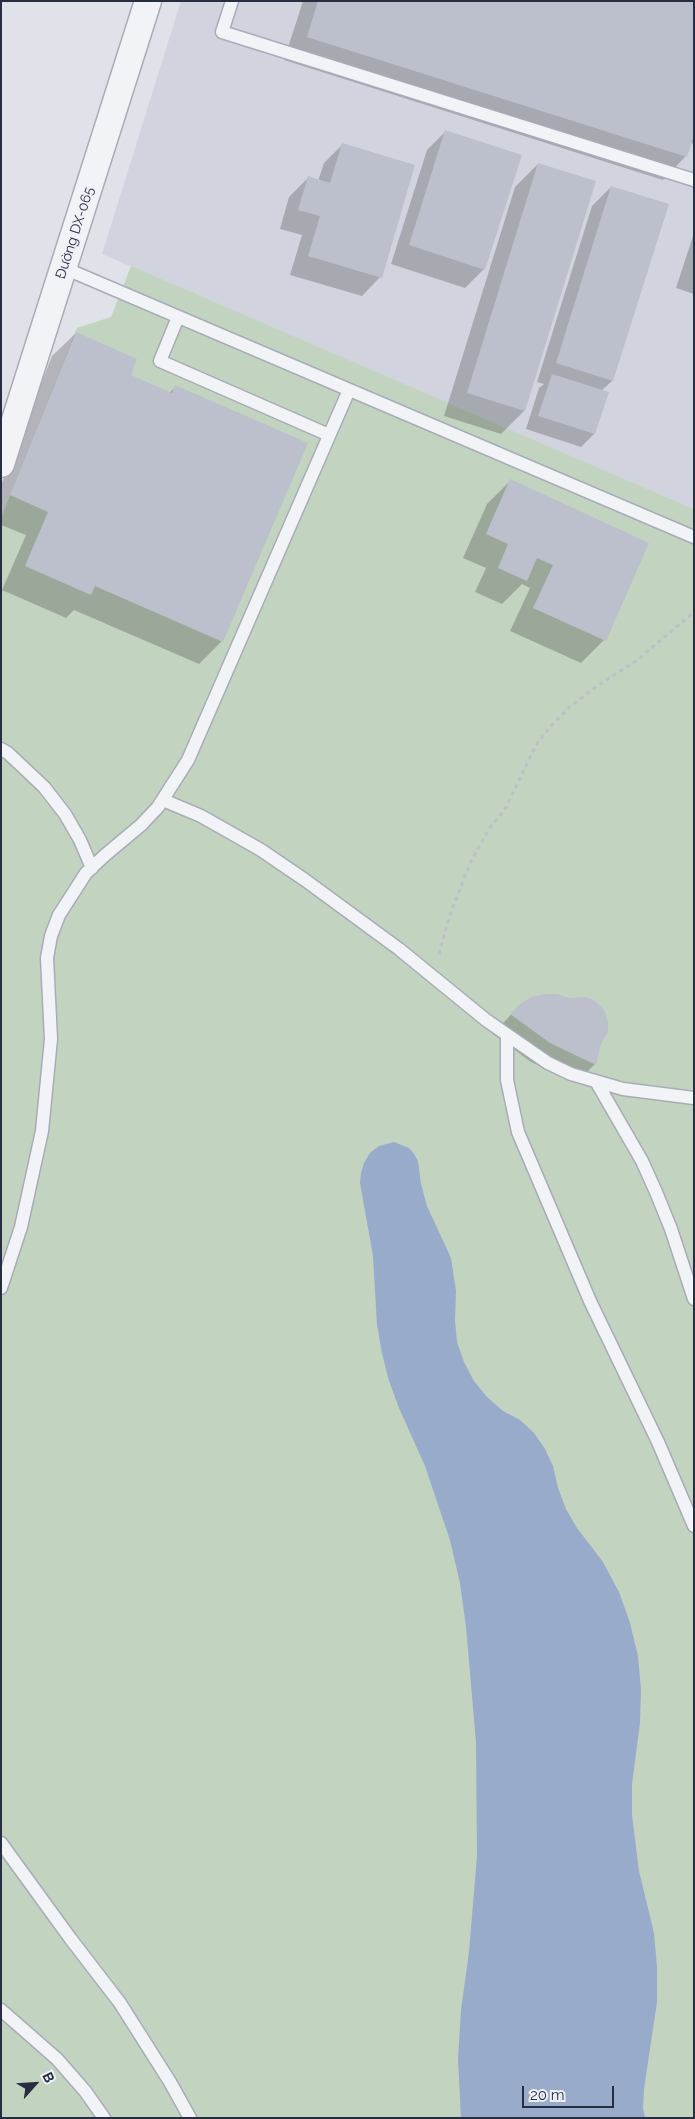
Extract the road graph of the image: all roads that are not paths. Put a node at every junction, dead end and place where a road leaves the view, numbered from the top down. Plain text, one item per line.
1 (148, 1) edge
2 (232, 1) edge
3 (694, 180) edge
4 (64, 268) junction
5 (178, 317) junction
6 (349, 390) junction
7 (330, 435) junction
8 (1, 464) edge
9 (694, 537) edge
10 (1, 749) edge
11 (163, 800) junction
12 (92, 868) junction
13 (506, 1035) junction
14 (597, 1083) junction
15 (694, 1098) edge
16 (1, 1288) edge
17 (694, 1299) edge
18 (694, 1526) edge
19 (1, 1843) edge
20 (1, 2010) edge
21 (104, 2118) edge
22 (190, 2118) edge

1 - 4 street, Đường DX-065
2 - 3 lane
4 - 5 lane
4 - 8 street, Đường DX-065
5 - 6 lane
5 - 7 lane
6 - 7 lane
6 - 9 lane
7 - 11 lane
10 - 12 lane
11 - 12 lane
11 - 13 lane
12 - 16 lane
13 - 14 lane
13 - 18 lane
14 - 15 lane
14 - 17 lane
19 - 22 lane
20 - 21 lane

